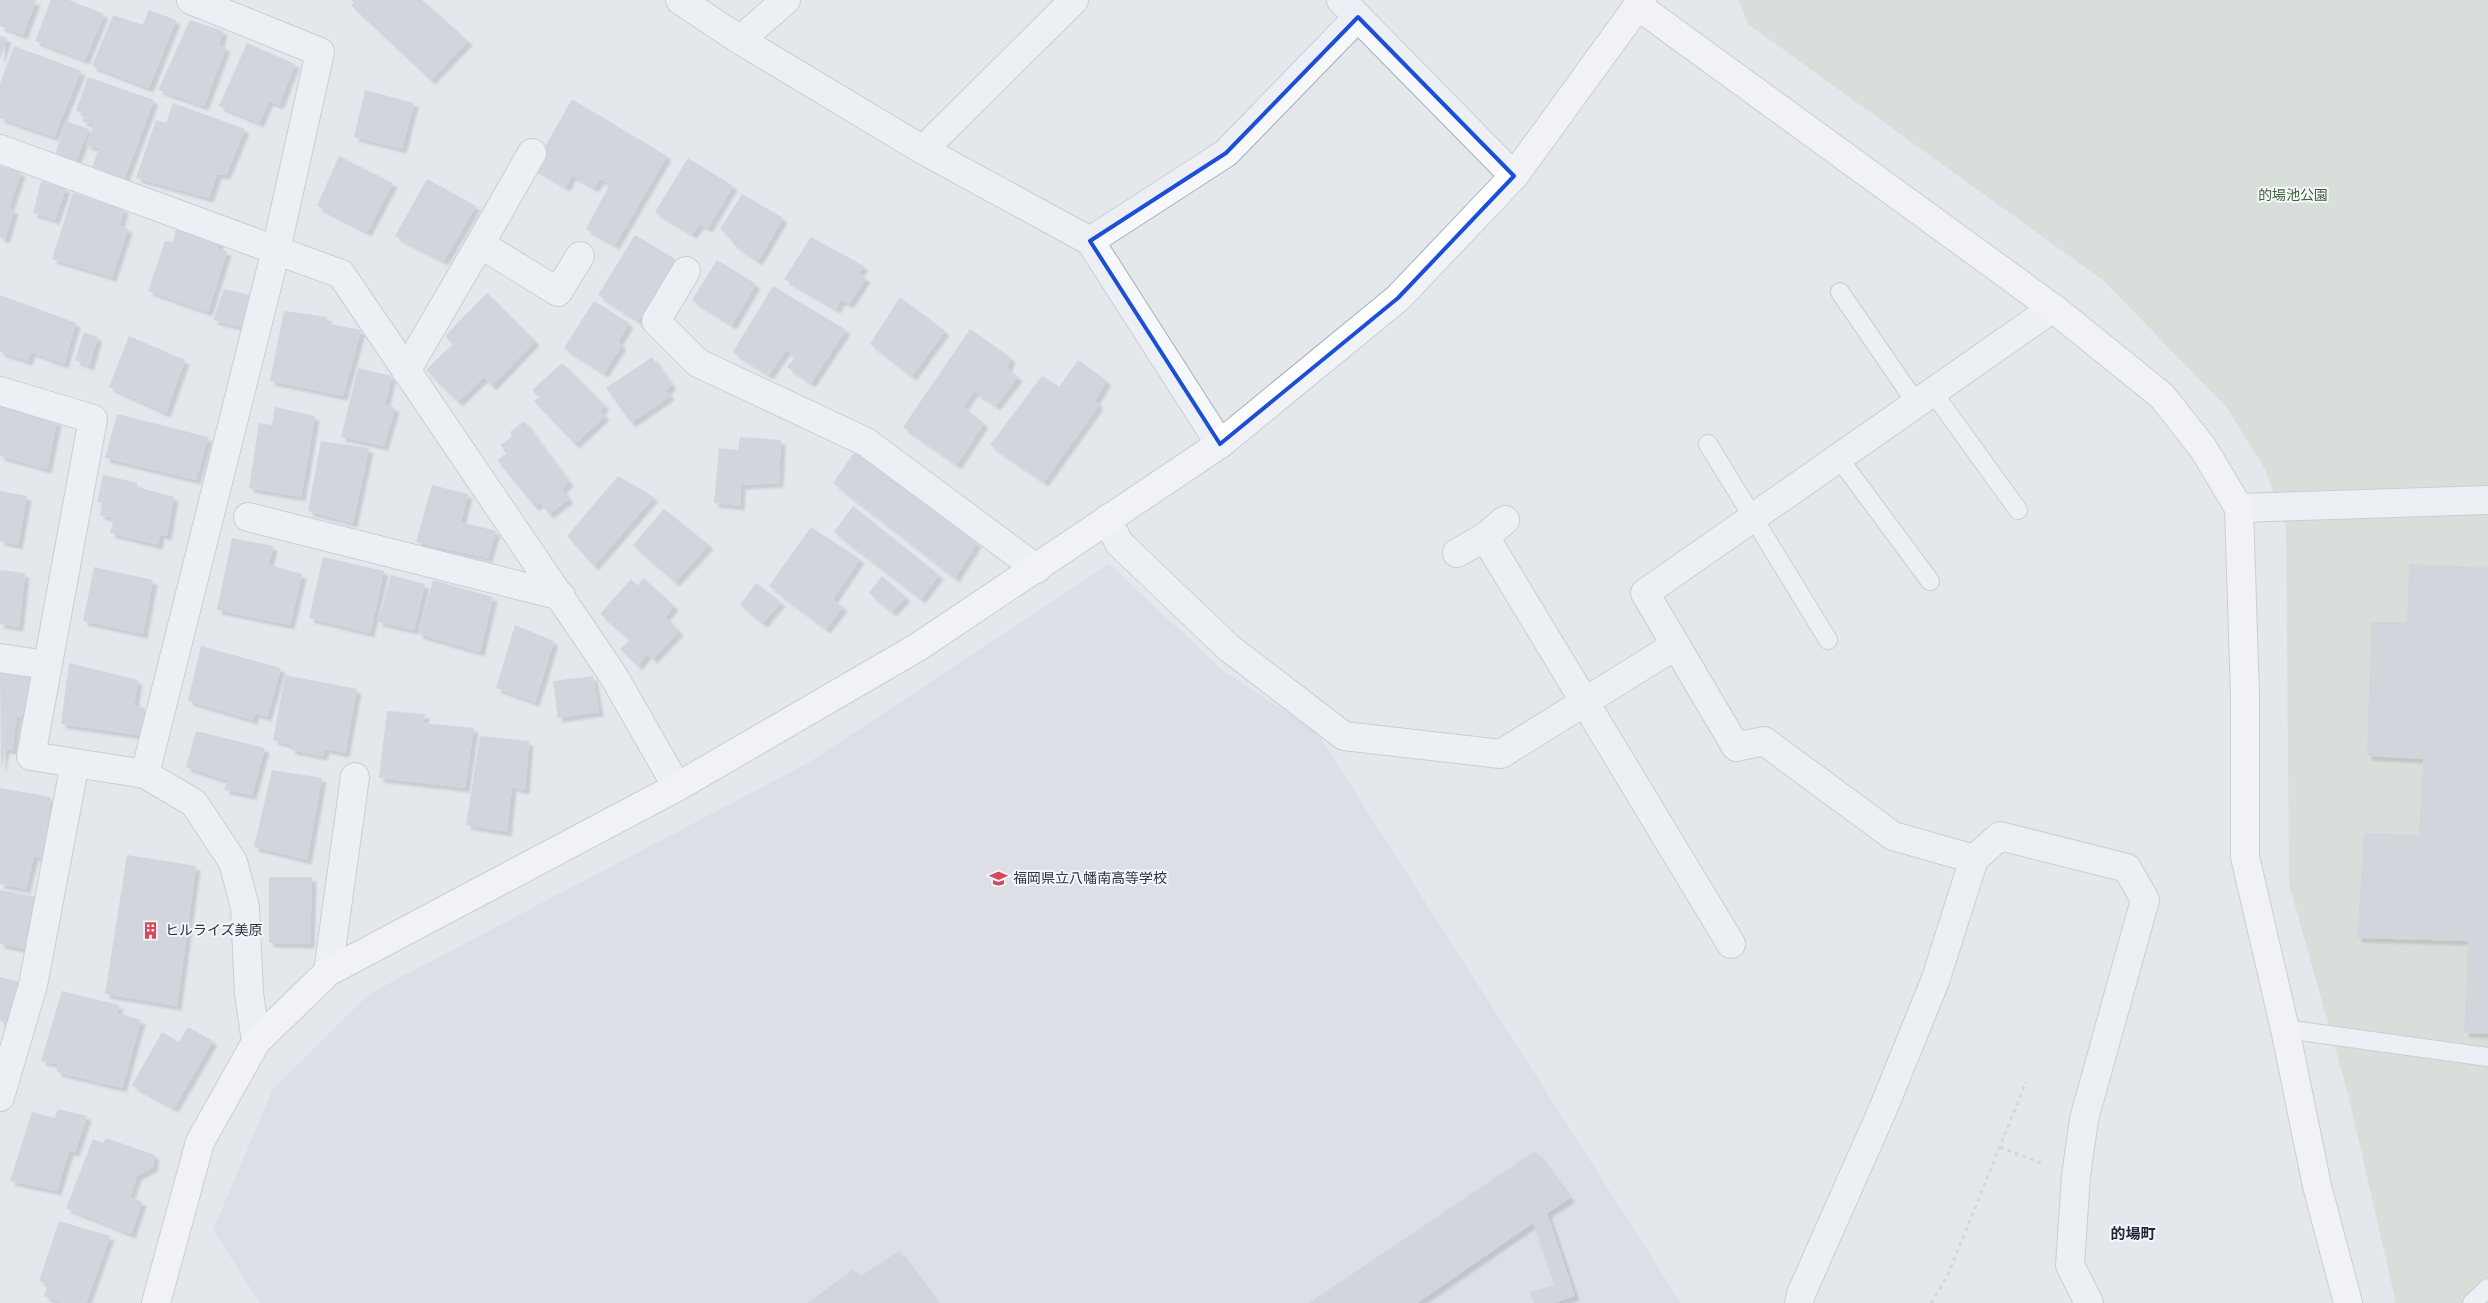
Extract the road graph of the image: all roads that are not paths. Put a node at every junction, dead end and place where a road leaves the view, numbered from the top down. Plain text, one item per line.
1 (191, 0) edge
2 (680, 0) edge
3 (786, 0) edge
4 (1074, 0) edge
5 (1640, 3) edge
6 (1349, 9) edge
7 (740, 40) junction
8 (0, 150) edge
9 (924, 150) junction
10 (532, 153) dead end
11 (1514, 176) junction
12 (1090, 241) junction
13 (480, 244) junction
14 (276, 250) junction
15 (580, 256) dead end
16 (686, 271) dead end
17 (1840, 292) dead end
18 (2053, 308) junction
19 (406, 371) junction
20 (0, 391) edge
21 (1924, 397) junction
22 (1220, 444) junction
23 (1708, 444) dead end
24 (1838, 457) junction
25 (2488, 500) edge
26 (2239, 508) junction
27 (2018, 510) dead end
28 (248, 517) dead end
29 (1753, 518) junction
30 (1107, 519) junction
31 (1457, 554) dead end
32 (1037, 569) junction
33 (1930, 581) dead end
34 (561, 596) junction
35 (1828, 640) dead end
36 (1676, 645) junction
37 (0, 658) edge
38 (47, 665) junction
39 (1586, 703) junction
40 (76, 763) junction
41 (145, 774) junction
42 (355, 777) dead end
43 (677, 787) junction
44 (1974, 859) junction
45 (1731, 944) dead end
46 (328, 972) junction
47 (2285, 1029) junction
48 (256, 1042) junction
49 (2488, 1057) edge
50 (0, 1097) edge
51 (2488, 1288) edge
52 (156, 1303) edge
53 (1800, 1303) edge
54 (2089, 1303) edge
55 (2348, 1303) edge
56 (2472, 1303) edge

1 - 14 street
2 - 7 street
3 - 7 street
4 - 9 street
5 - 11 street
5 - 18 street
6 - 11 street
6 - 12 street
7 - 9 street
8 - 14 street
9 - 12 street
10 - 13 street
11 - 22 street
12 - 22 street
13 - 15 street
13 - 19 street
14 - 19 street
14 - 41 street
16 - 32 street
17 - 21 lane
18 - 21 street
18 - 26 street
19 - 34 street
20 - 38 street
21 - 24 street
21 - 27 lane
22 - 30 street
23 - 29 lane
24 - 29 street
24 - 33 lane
25 - 26 street
26 - 47 street
28 - 34 street
29 - 35 lane
29 - 36 street
30 - 32 street
30 - 39 street
31 - 39 street
32 - 43 street
34 - 43 street
36 - 39 street
36 - 44 street
37 - 38 street
38 - 40 street
39 - 45 street
40 - 41 street
40 - 50 street
41 - 48 street
42 - 46 street
43 - 46 street
44 - 53 street
44 - 54 street
46 - 48 street
47 - 49 lane
47 - 55 street
48 - 52 street
51 - 56 lane

